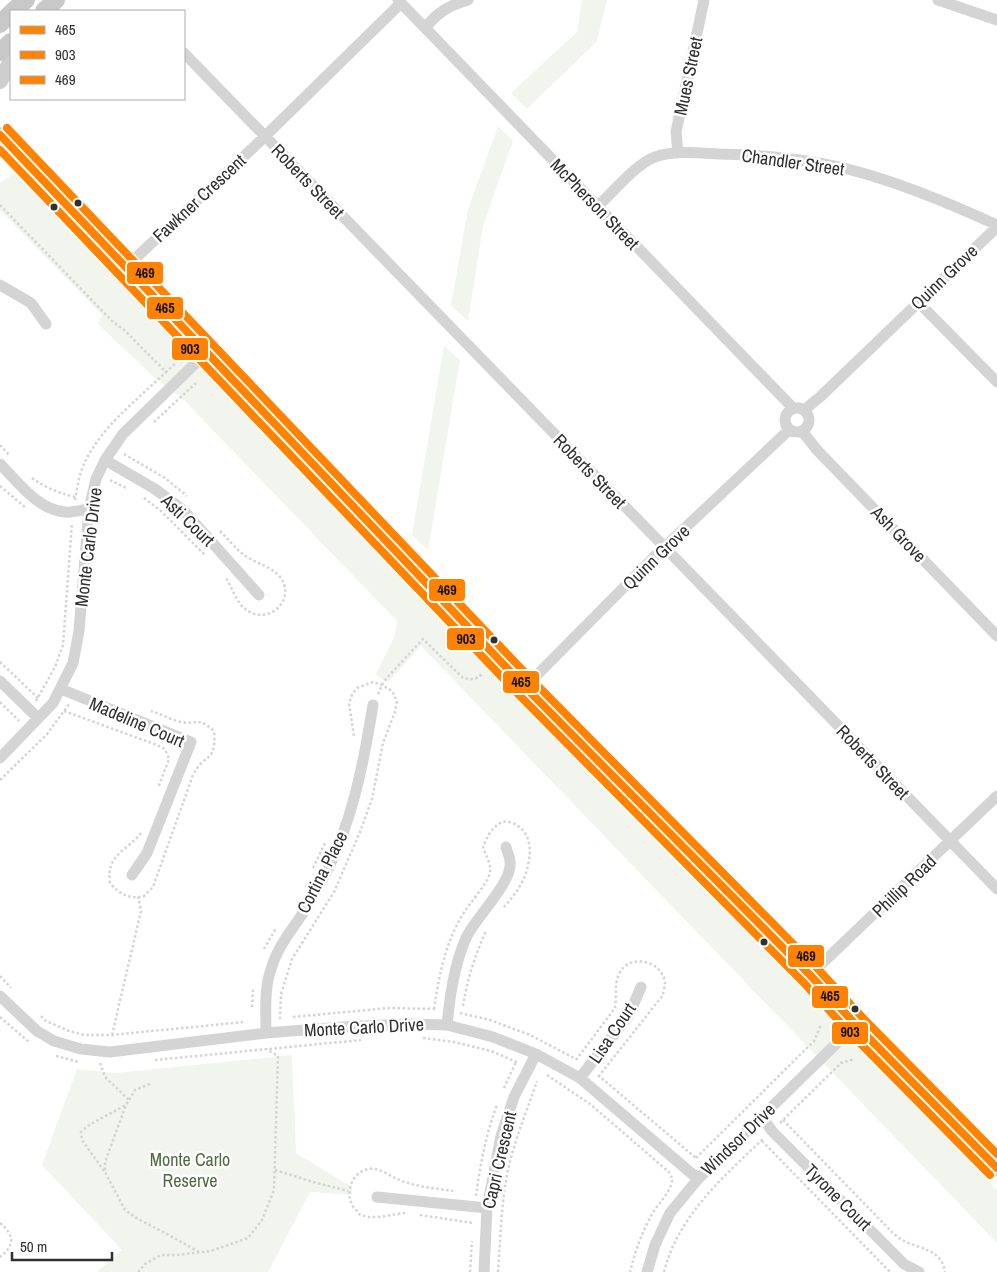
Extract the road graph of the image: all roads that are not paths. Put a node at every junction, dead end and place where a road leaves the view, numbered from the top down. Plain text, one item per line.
1 (26, 0) edge
2 (468, 0) edge
3 (704, 0) edge
4 (938, 0) edge
5 (400, 2) edge
6 (14, 10) edge
7 (10, 14) edge
8 (997, 20) edge
9 (0, 24) edge
10 (425, 28) junction
11 (10, 43) edge
12 (0, 52) edge
13 (185, 54) edge
14 (10, 63) edge
15 (0, 81) edge
16 (0, 135) edge
17 (265, 137) junction
18 (8, 150) edge
19 (678, 153) junction
20 (598, 206) junction
21 (997, 226) edge
22 (126, 267) junction
23 (0, 285) edge
24 (918, 302) junction
25 (46, 324) dead end
26 (206, 353) junction
27 (997, 382) edge
28 (798, 409) junction
29 (790, 430) junction
30 (802, 431) junction
31 (106, 460) junction
32 (0, 464) edge
33 (88, 509) junction
34 (665, 548) junction
35 (259, 595) dead end
36 (997, 636) edge
37 (0, 681) edge
38 (525, 687) junction
39 (61, 689) junction
40 (373, 705) road end
41 (38, 718) junction
42 (0, 758) edge
43 (997, 796) edge
44 (950, 841) junction
45 (506, 847) dead end
46 (132, 876) dead end
47 (997, 890) edge
48 (810, 975) junction
49 (640, 987) dead end
50 (0, 996) edge
51 (447, 1024) junction
52 (857, 1026) junction
53 (266, 1033) junction
54 (536, 1054) junction
55 (584, 1074) junction
56 (762, 1117) junction
57 (997, 1168) edge
58 (698, 1179) junction
59 (377, 1197) dead end
60 (487, 1208) junction
61 (484, 1272) edge
62 (647, 1272) edge
63 (919, 1272) edge

1 - 6 main road
2 - 10 street
3 - 19 street, Mues Street
4 - 8 street
5 - 10 street, McPherson Street
5 - 17 street, Fawkner Crescent
7 - 9 main road
10 - 20 street, McPherson Street
11 - 12 main road
13 - 17 street, Roberts Street
14 - 15 main road
16 - 18 main road
17 - 22 street, Fawkner Crescent
17 - 34 street, Roberts Street
18 - 22 main road
19 - 20 street, Chandler Street
19 - 21 street, Chandler Street
20 - 28 street, McPherson Street
21 - 24 street, Quinn Grove
22 - 26 main road
23 - 25 street
24 - 27 street
24 - 28 street, Quinn Grove
26 - 31 street, Monte Carlo Drive
26 - 38 main road
28 - 29 street
28 - 30 street
29 - 30 street
29 - 34 street, Quinn Grove
30 - 36 street, Ash Grove
31 - 33 street, Monte Carlo Drive
31 - 35 street, Asti Court
32 - 33 street
33 - 39 street, Monte Carlo Drive
34 - 38 street, Quinn Grove
34 - 44 street, Roberts Street
37 - 41 street
38 - 48 main road
39 - 41 street, Monte Carlo Drive
39 - 46 street, Madeline Court
40 - 53 street, Cortina Place
41 - 42 street, Monte Carlo Drive
43 - 44 street, Phillip Road
44 - 47 street, Roberts Street
44 - 48 street, Phillip Road
45 - 51 street
48 - 52 main road
49 - 55 street, Lisa Court
50 - 53 street, Monte Carlo Drive
51 - 53 street, Monte Carlo Drive
51 - 54 street, Monte Carlo Drive
52 - 56 street, Windsor Drive
52 - 57 main road
54 - 55 street, Monte Carlo Drive
54 - 60 street, Capri Crescent
55 - 58 street, Monte Carlo Drive
56 - 58 street, Windsor Drive
56 - 63 street, Tyrone Court
58 - 62 street, Windsor Drive
59 - 60 street
60 - 61 street, Capri Crescent

